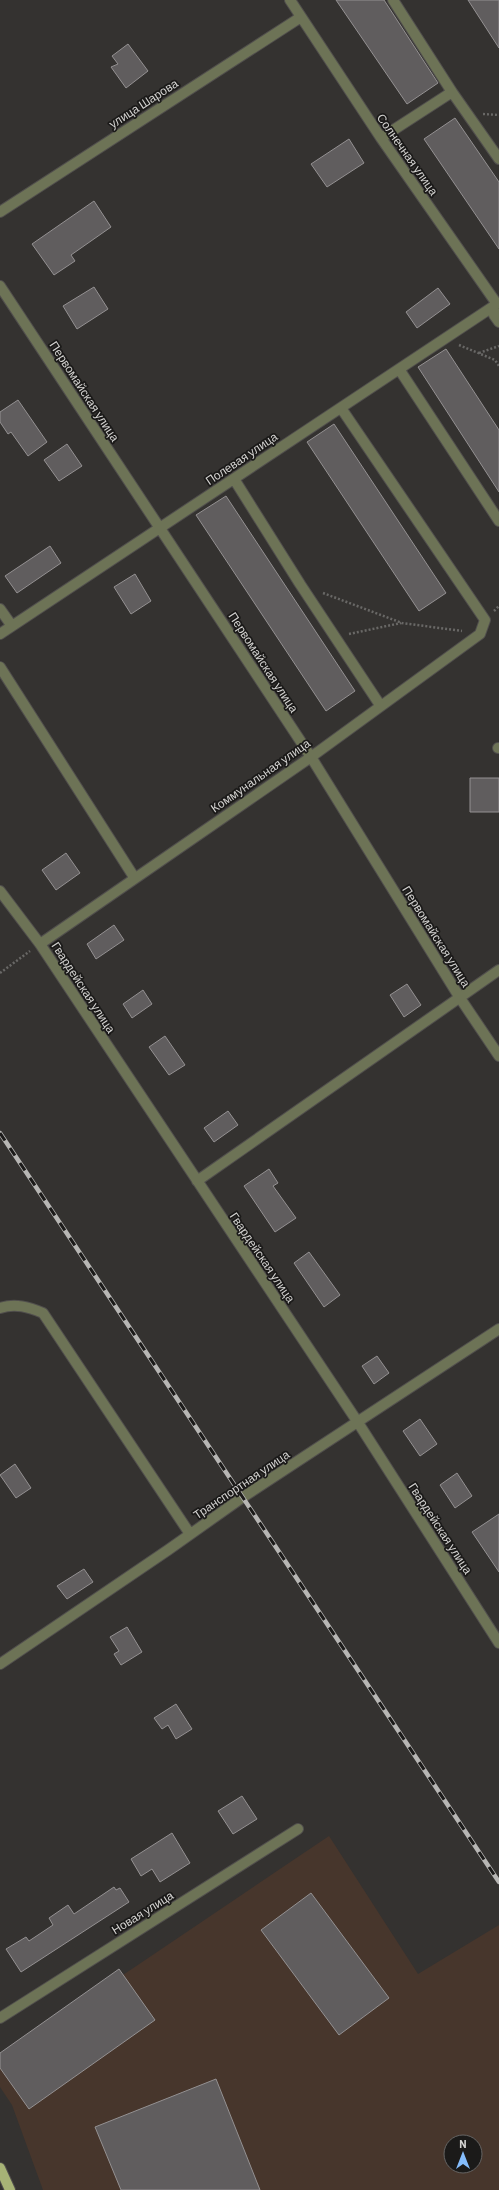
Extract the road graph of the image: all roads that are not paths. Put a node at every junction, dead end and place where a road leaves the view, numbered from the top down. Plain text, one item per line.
1 (290, 0) edge
2 (393, 0) edge
3 (301, 17) junction
4 (452, 92) junction
5 (381, 138) junction
6 (499, 159) edge
7 (0, 212) edge
8 (0, 286) edge
9 (497, 304) junction
10 (499, 322) edge
11 (399, 369) junction
12 (341, 408) junction
13 (234, 479) junction
14 (499, 521) edge
15 (160, 528) junction
16 (0, 609) edge
17 (12, 626) junction
18 (0, 634) edge
19 (0, 667) edge
20 (380, 705) junction
21 (311, 757) junction
22 (134, 877) junction
23 (0, 891) edge
24 (40, 944) junction
25 (499, 970) edge
26 (460, 998) junction
27 (499, 1056) edge
28 (197, 1181) junction
29 (0, 1308) edge
30 (499, 1329) edge
31 (357, 1422) junction
32 (190, 1534) junction
33 (499, 1642) edge
34 (0, 1664) edge
35 (298, 1829) dead end
36 (0, 2018) edge
37 (0, 2168) edge
38 (10, 2190) edge

1 - 3 street, Солнечная улица
2 - 4 street
3 - 5 street, Солнечная улица
3 - 7 street, улица Шарова
4 - 5 street
4 - 6 street
5 - 9 street, Солнечная улица
8 - 15 street, Первомайская улица
9 - 10 street, Солнечная улица
9 - 11 street, Полевая улица
11 - 12 street, Полевая улица
11 - 14 street
12 - 13 street, Полевая улица
12 - 20 street, Коммунальная улица
13 - 15 street, Полевая улица
13 - 20 street
15 - 17 street, Полевая улица
15 - 21 street, Первомайская улица
16 - 17 street
17 - 18 street, Полевая улица
19 - 22 street
20 - 21 street, Коммунальная улица
21 - 22 street, Коммунальная улица
21 - 26 street, Первомайская улица
22 - 24 street, Коммунальная улица
23 - 24 street, Гвардейская улица
24 - 28 street, Гвардейская улица
25 - 26 street
26 - 27 street, Первомайская улица
26 - 28 street
28 - 31 street, Гвардейская улица
29 - 32 street
30 - 31 street, Транспортная улица
31 - 32 street, Транспортная улица
31 - 33 street, Гвардейская улица
32 - 34 street, Транспортная улица
35 - 36 street, Новая улица
37 - 38 main road

